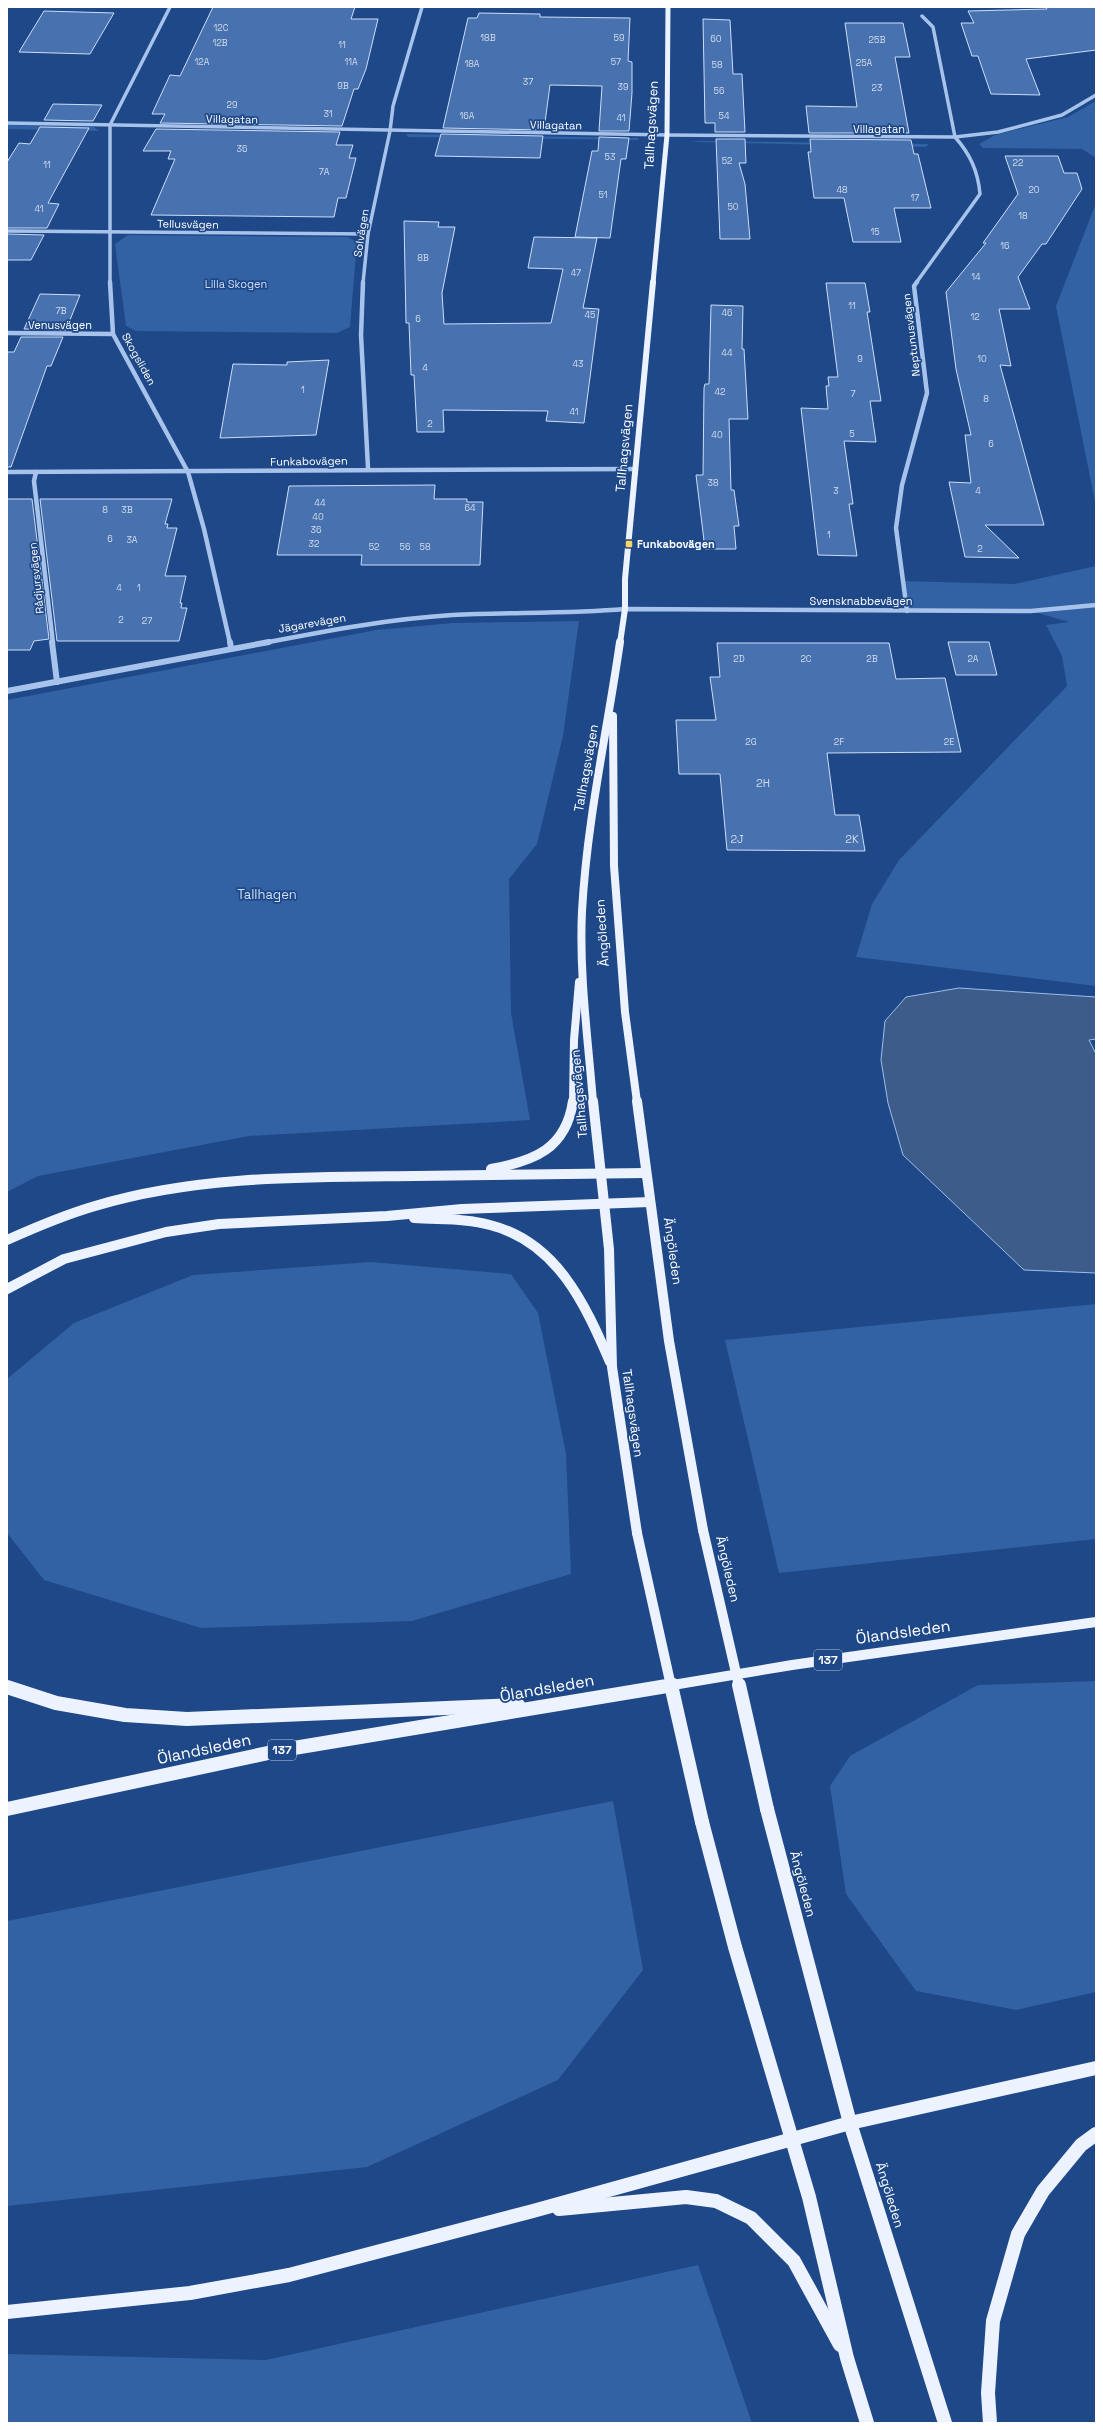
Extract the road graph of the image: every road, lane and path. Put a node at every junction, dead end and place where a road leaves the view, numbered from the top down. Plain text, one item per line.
1 (170, 7) edge
2 (422, 7) edge
3 (668, 7) edge
4 (922, 16) dead end
5 (1096, 95) edge
6 (7, 123) edge
7 (110, 125) junction
8 (390, 131) junction
9 (667, 135) junction
10 (955, 137) junction
11 (7, 231) edge
12 (109, 232) junction
13 (368, 234) junction
14 (7, 333) edge
15 (113, 334) junction
16 (368, 468) junction
17 (636, 469) junction
18 (7, 472) edge
19 (36, 472) junction
20 (188, 472) junction
21 (1096, 605) edge
22 (625, 609) junction
23 (907, 610) junction
24 (231, 648) junction
25 (57, 682) junction
26 (7, 691) edge
27 (612, 698) junction
28 (582, 961) junction
29 (646, 1172) junction
30 (600, 1173) junction
31 (437, 1175) junction
32 (650, 1202) junction
33 (604, 1204) junction
34 (386, 1216) junction
35 (7, 1240) edge
36 (7, 1289) edge
37 (612, 1367) junction
38 (1096, 1622) edge
39 (7, 1687) edge
40 (560, 1703) junction
41 (7, 1809) edge
42 (1096, 2068) edge
43 (850, 2123) junction
44 (1096, 2134) edge
45 (791, 2140) junction
46 (533, 2211) junction
47 (7, 2312) edge
48 (847, 2358) junction
49 (868, 2423) edge
50 (945, 2423) edge
51 (990, 2423) edge

1 - 7 street, Skogsliden
2 - 8 street, Solvägen
3 - 9 main road, Tallhagsvägen
4 - 10 street, Neptunusvägen
5 - 10 street, Villagatan
6 - 7 street, Villagatan
7 - 8 street, Villagatan
7 - 12 street, Skogsliden
8 - 9 street, Villagatan
8 - 13 street, Solvägen
9 - 10 street, Villagatan
9 - 17 main road, Tallhagsvägen
10 - 23 street, Neptunusvägen
11 - 12 street, Tellusvägen
12 - 13 street, Tellusvägen
12 - 15 street, Skogsliden
13 - 16 street, Solvägen
14 - 15 street, Venusvägen
15 - 20 street, Skogsliden
16 - 17 street, Funkabovägen
16 - 20 street, Funkabovägen
17 - 22 main road, Tallhagsvägen
18 - 19 street, Funkabovägen
19 - 20 street, Funkabovägen
19 - 25 street, Rådjursvägen
20 - 24 street, Skogsliden
21 - 23 street, Svensknabbevägen
22 - 23 street, Svensknabbevägen
22 - 24 street, Jägarevägen
22 - 27 main road, Tallhagsvägen
24 - 25 street, Jägarevägen
25 - 26 street, Jägarevägen
27 - 28 main road, Tallhagsvägen
27 - 29 main road, Ängöleden
28 - 30 main road, Tallhagsvägen
28 - 31 main road
29 - 30 main road
29 - 32 main road, Ängöleden
30 - 31 main road
30 - 33 main road, Tallhagsvägen
31 - 35 main road
32 - 33 main road
32 - 43 main road, Ängöleden, bridge
33 - 34 main road
33 - 37 main road, Tallhagsvägen
34 - 36 main road
34 - 37 main road
37 - 45 main road, Tallhagsvägen, bridge
38 - 40 main road, Ölandsleden / 137
39 - 40 main road
40 - 41 main road, Ölandsleden / 137
42 - 43 main road
43 - 45 main road
43 - 50 main road, Ängöleden
44 - 51 main road
45 - 46 main road
45 - 48 main road
46 - 47 main road
46 - 48 main road
48 - 49 main road

